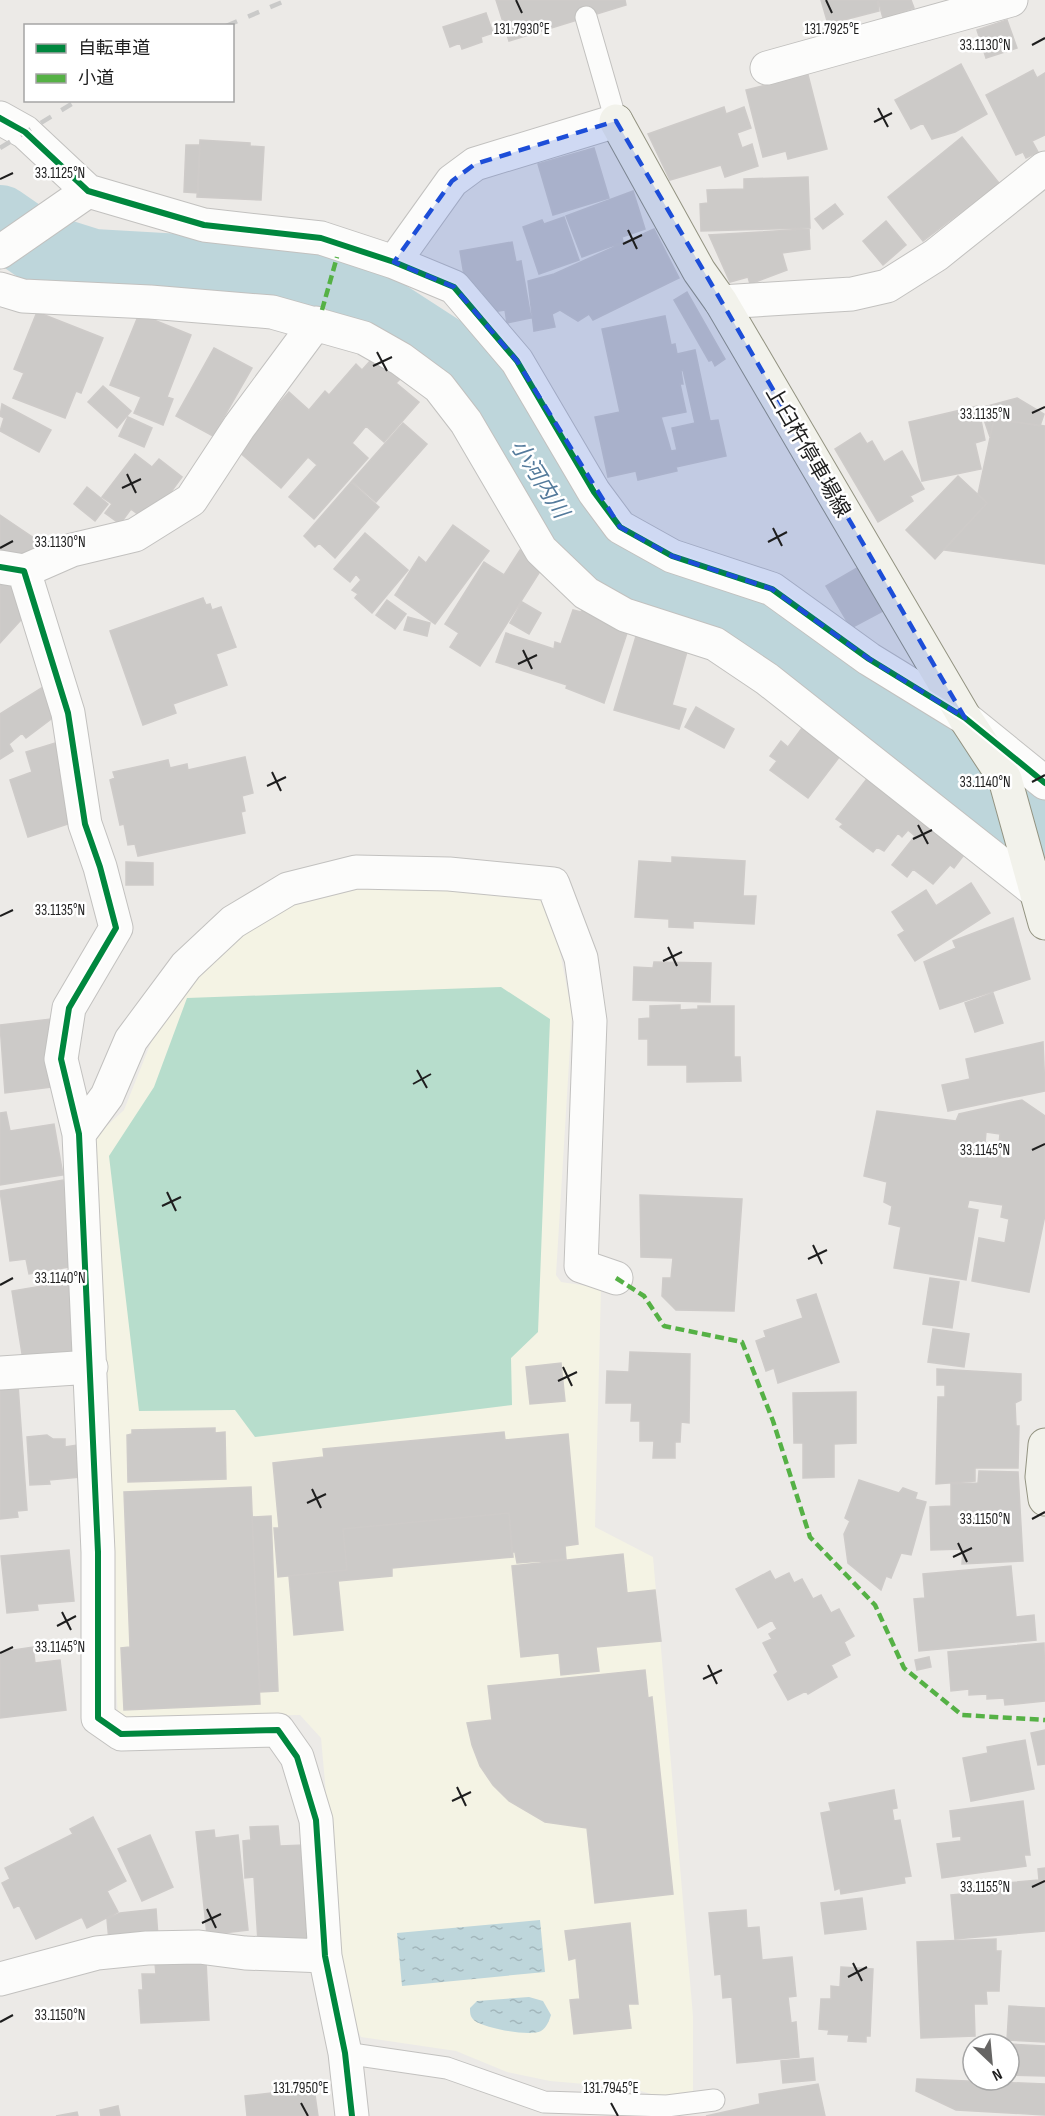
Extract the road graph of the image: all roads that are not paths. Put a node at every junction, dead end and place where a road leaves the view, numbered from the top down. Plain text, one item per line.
1 (1011, 0) edge
2 (586, 17) dead end
3 (767, 68) dead end
4 (0, 118) edge
5 (616, 121) junction
6 (1045, 168) edge
7 (88, 191) junction
8 (0, 252) edge
9 (394, 262) junction
10 (0, 289) edge
11 (721, 302) junction
12 (316, 323) junction
13 (12, 569) edge
14 (964, 718) junction
15 (1045, 783) edge
16 (1042, 908) edge
17 (79, 1134) junction
18 (616, 1278) dead end
19 (91, 1367) junction
20 (0, 1373) edge
21 (1045, 1445) edge
22 (1045, 1499) edge
23 (325, 1956) junction
24 (0, 1979) edge
25 (345, 2053) junction
26 (714, 2100) dead end
27 (352, 2116) edge

1 - 3 street
2 - 5 lane
4 - 7 street
5 - 9 street
5 - 11 main road, 上臼杵停車場線
6 - 11 street
7 - 8 street
7 - 9 street
9 - 14 street
10 - 12 street
11 - 14 main road, 上臼杵停車場線
12 - 13 street
12 - 16 street
13 - 17 street
14 - 15 street
14 - 16 main road, 上臼杵停車場線
17 - 18 street
17 - 19 street
19 - 20 street
19 - 23 street
21 - 22 main road
23 - 24 street
23 - 25 street
25 - 26 lane
25 - 27 street

